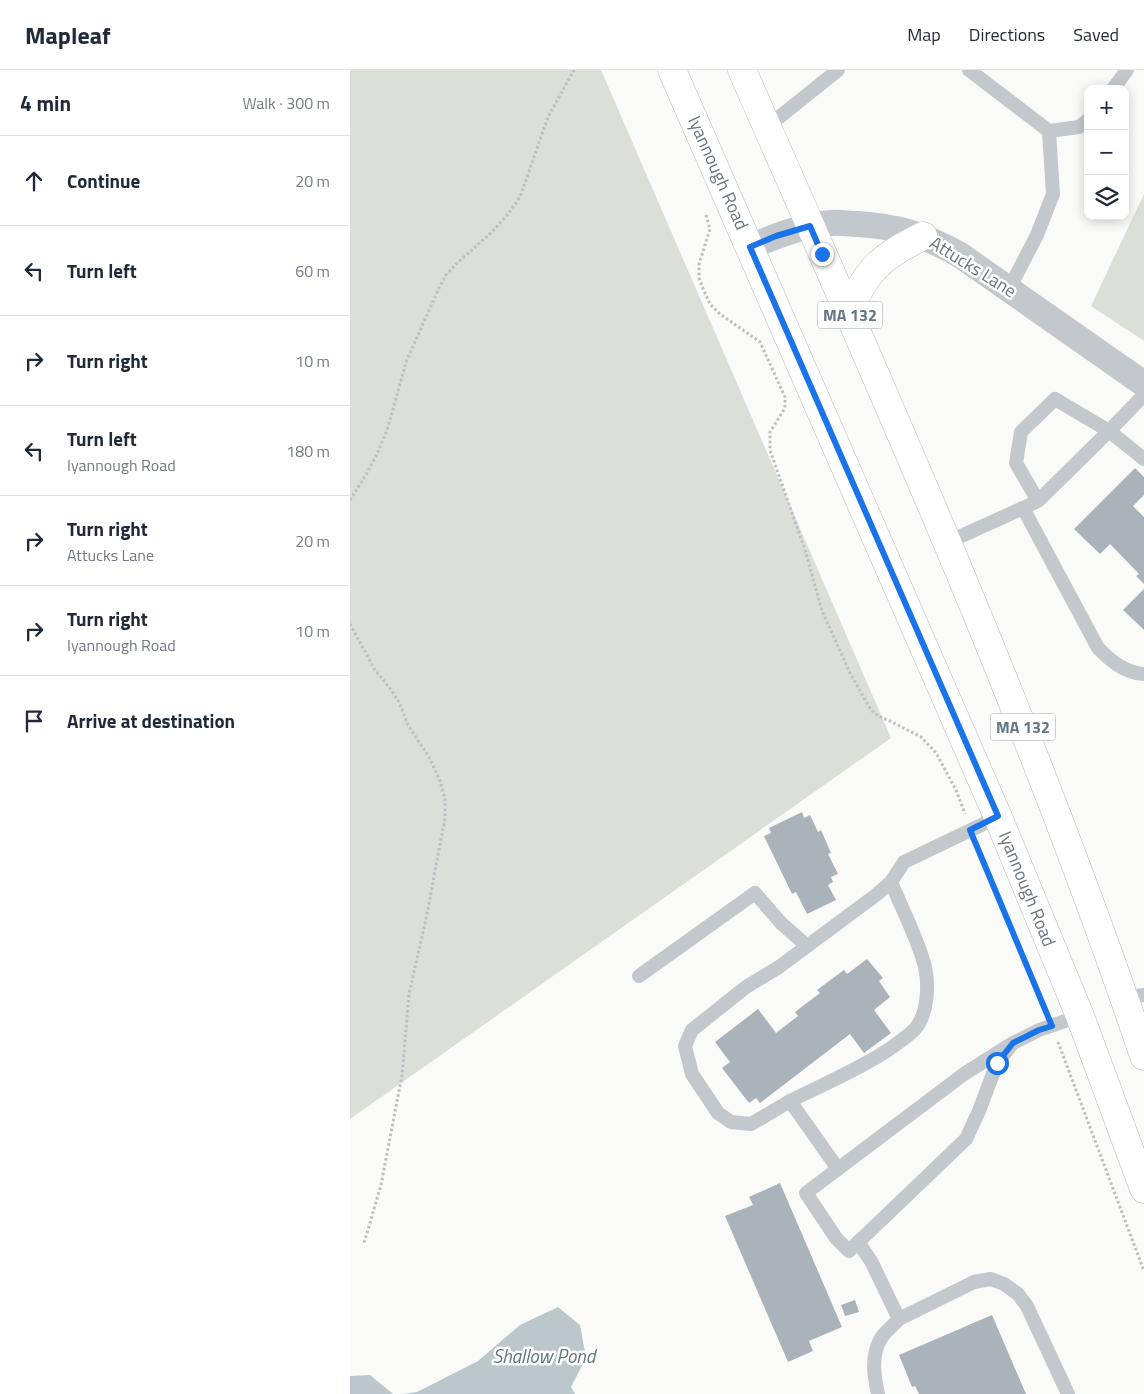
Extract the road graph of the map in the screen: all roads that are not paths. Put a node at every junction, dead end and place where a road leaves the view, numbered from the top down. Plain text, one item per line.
1 (672, 70) edge
2 (742, 70) edge
3 (838, 70) edge
4 (968, 70) edge
5 (1127, 70) edge
6 (1116, 85) edge
7 (1084, 123) edge
8 (767, 127) junction
9 (1049, 131) junction
10 (810, 226) junction
11 (923, 236) junction
12 (750, 247) junction
13 (1009, 289) junction
14 (848, 311) junction
15 (1144, 384) edge
16 (1144, 395) edge
17 (1109, 431) junction
18 (1144, 459) edge
19 (1038, 501) junction
20 (1023, 508) junction
21 (948, 542) junction
22 (1144, 674) edge
23 (998, 816) junction
24 (891, 882) junction
25 (807, 946) junction
26 (639, 976) dead end
27 (1134, 996) edge
28 (1080, 1016) junction
29 (1013, 1043) junction
30 (1144, 1056) edge
31 (790, 1101) junction
32 (838, 1169) junction
33 (1144, 1189) edge
34 (858, 1242) junction
35 (899, 1319) junction
36 (878, 1394) edge
37 (1068, 1394) edge

1 - 12 main road, Iyannough Road / MA 132
2 - 8 main road, MA 132
3 - 8 lane
4 - 9 lane
5 - 6 lane
7 - 9 lane
8 - 10 main road, MA 132
9 - 13 lane
10 - 11 street, Attucks Lane
10 - 12 street, Attucks Lane
10 - 14 main road, MA 132
11 - 13 street, Attucks Lane
11 - 14 main road
12 - 23 main road, Iyannough Road / MA 132
13 - 15 street, Attucks Lane
14 - 21 main road, MA 132
16 - 17 lane
17 - 18 lane
17 - 19 lane
17 - 19 lane
19 - 20 lane
20 - 21 lane
20 - 22 lane
21 - 27 main road, MA 132
23 - 24 lane
23 - 28 main road, Iyannough Road / MA 132
24 - 25 lane
24 - 31 lane
25 - 26 lane
25 - 31 lane
27 - 30 main road, MA 132
28 - 29 lane
28 - 33 main road, Iyannough Road / MA 132
29 - 32 lane
29 - 34 lane
31 - 32 lane
32 - 34 lane
34 - 35 lane
35 - 36 lane
35 - 37 lane

